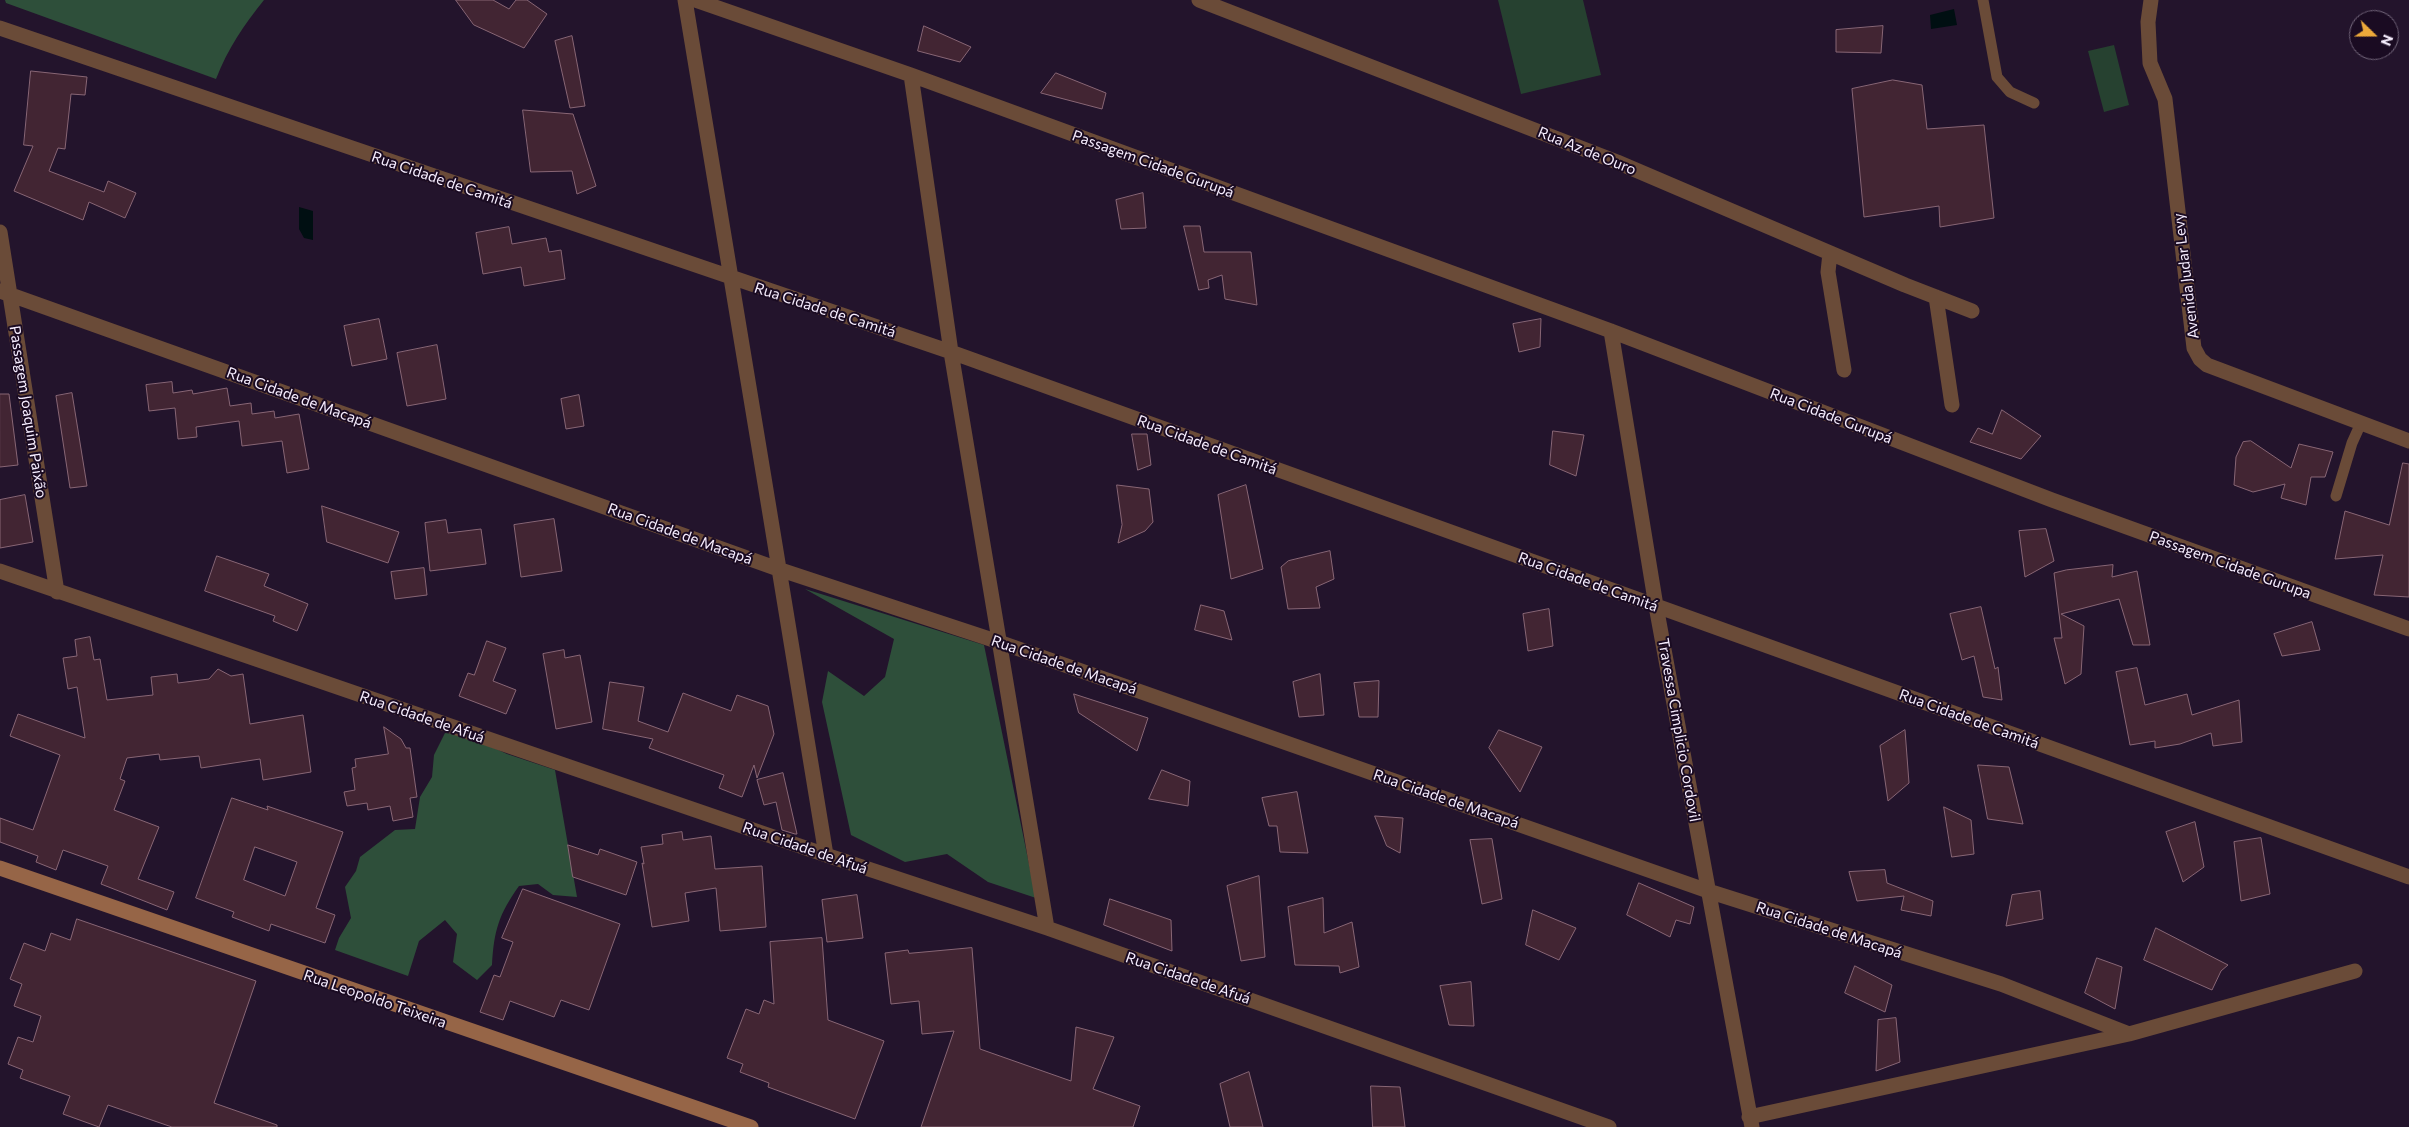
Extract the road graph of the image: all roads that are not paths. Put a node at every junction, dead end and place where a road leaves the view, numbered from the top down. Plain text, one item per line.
1 (685, 0) edge
2 (694, 0) edge
3 (1199, 0) edge
4 (1983, 0) edge
5 (2151, 0) edge
6 (0, 28) edge
7 (911, 75) junction
8 (2034, 103) dead end
9 (0, 232) edge
10 (1830, 253) junction
11 (734, 280) junction
12 (5, 292) edge
13 (1936, 297) junction
14 (1972, 311) dead end
15 (1611, 332) junction
16 (951, 352) junction
17 (1844, 370) dead end
18 (1952, 405) dead end
19 (2361, 423) junction
20 (2409, 441) edge
21 (2336, 496) dead end
22 (2052, 500) joint
23 (778, 569) junction
24 (0, 571) edge
25 (57, 592) junction
26 (1656, 606) junction
27 (2409, 629) edge
28 (999, 642) junction
29 (826, 855) junction
30 (0, 868) edge
31 (2409, 877) edge
32 (1708, 891) junction
33 (1047, 928) junction
34 (2356, 971) dead end
35 (2129, 1034) junction
36 (1750, 1122) edge
37 (752, 1127) edge
38 (1609, 1127) edge

1 - 11 street
2 - 7 street, Passagem Cidade Gurupá
3 - 10 street, Rua Az de Ouro
4 - 8 lane
5 - 19 street, Avenida Judar Levy
6 - 11 street, Rua Cidade de Camitá
7 - 15 street, Passagem Cidade Gurupá
7 - 16 street
9 - 12 street, Passagem Joaquim Paixão
10 - 13 street, Rua Az de Ouro
10 - 17 street
11 - 16 street, Rua Cidade de Camitá
11 - 23 street
12 - 23 street, Rua Cidade de Macapá
12 - 25 street, Passagem Joaquim Paixão
13 - 14 street, Rua Az de Ouro
13 - 18 street
15 - 22 street, Rua Cidade Gurupá
15 - 26 street, Travessa Cimplicio Cordovil
16 - 26 street, Rua Cidade de Camitá
16 - 28 street
19 - 20 street, Avenida Judar Levy
19 - 21 lane
22 - 27 street, Passagem Cidade Gurupa
23 - 28 street, Rua Cidade de Macapá
23 - 29 street
24 - 25 street, Rua Cidade de Afuá
25 - 29 street, Rua Cidade de Afuá
26 - 31 street, Rua Cidade de Camitá
26 - 32 street, Travessa Cimplicio Cordovil
28 - 32 street, Rua Cidade de Macapá
28 - 33 street
29 - 33 street, Rua Cidade de Afuá
30 - 37 main road, Rua Leopoldo Teixeira
32 - 35 street, Rua Cidade de Macapá
32 - 36 street, Travessa Cimplicio Cordovil
33 - 38 street, Rua Cidade de Afuá
34 - 35 street
35 - 36 street

